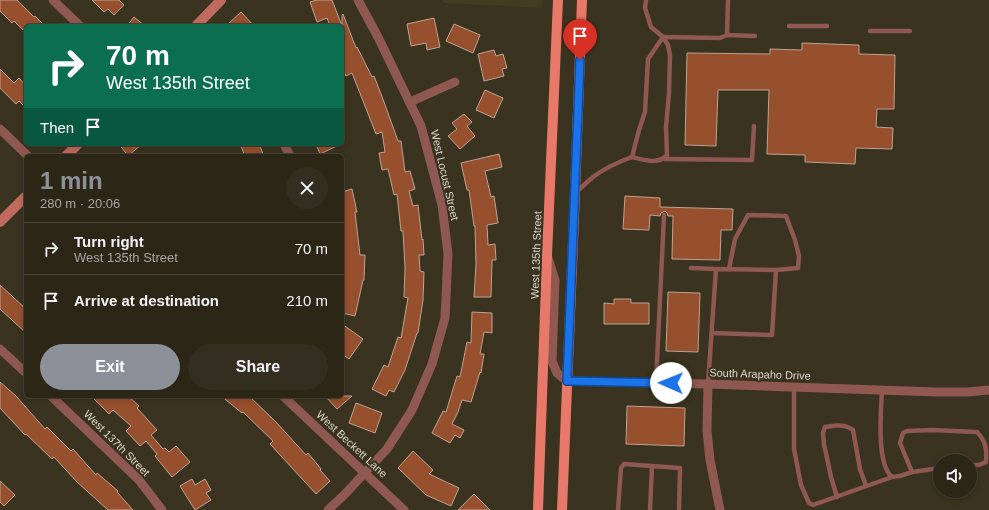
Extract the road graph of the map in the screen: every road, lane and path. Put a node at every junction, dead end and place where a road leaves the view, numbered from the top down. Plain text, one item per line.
1 (53, 0) edge
2 (221, 0) edge
3 (358, 0) edge
4 (558, 0) edge
5 (582, 0) edge
6 (646, 0) edge
7 (728, 0) edge
8 (78, 24) edge
9 (198, 24) edge
10 (789, 26) dead end
11 (827, 26) dead end
12 (870, 31) dead end
13 (910, 31) dead end
14 (727, 35) junction
15 (755, 36) dead end
16 (663, 37) junction
17 (455, 82) dead end
18 (410, 102) junction
19 (754, 126) dead end
20 (0, 129) edge
21 (76, 146) edge
22 (26, 154) edge
23 (68, 154) edge
24 (632, 158) junction
25 (664, 159) junction
26 (575, 193) junction
27 (24, 198) edge
28 (664, 215) dead end
29 (0, 222) edge
30 (547, 255) junction
31 (691, 268) dead end
32 (716, 269) junction
33 (729, 270) junction
34 (776, 270) junction
35 (712, 333) junction
36 (0, 349) edge
37 (24, 371) edge
38 (567, 381) junction
39 (656, 383) junction
40 (708, 384) junction
41 (794, 387) junction
42 (882, 390) junction
43 (989, 390) edge
44 (53, 398) edge
45 (285, 398) edge
46 (988, 463) edge
47 (977, 465) edge
48 (652, 466) junction
49 (933, 469) edge
50 (912, 472) junction
51 (365, 473) junction
52 (892, 477) junction
53 (866, 486) junction
54 (837, 497) junction
55 (162, 510) edge
56 (328, 510) edge
57 (404, 510) edge
58 (538, 510) edge
59 (562, 510) edge
60 (618, 510) edge
61 (650, 510) edge
62 (679, 510) edge
63 (720, 510) edge

1 - 8 street
2 - 9 street
3 - 18 street, West Locust Street
4 - 30 main road, West 135th Street
5 - 26 main road
6 - 16 lane
7 - 14 lane
10 - 11 lane
12 - 13 lane
14 - 15 lane
14 - 16 lane
16 - 24 lane
16 - 25 lane
17 - 18 street
18 - 51 street, West Locust Street
19 - 25 lane
20 - 22 street
21 - 23 street
24 - 25 lane
24 - 26 lane
26 - 38 main road
27 - 29 street
28 - 39 lane
30 - 38 street
30 - 58 main road, West 135th Street
31 - 32 lane
32 - 33 lane
32 - 35 lane
33 - 34 lane
33 - 34 lane
34 - 35 lane
35 - 40 lane
36 - 37 street
38 - 39 street, South Arapaho Drive
38 - 59 main road
39 - 40 street, South Arapaho Drive
40 - 41 street, South Arapaho Drive
40 - 63 street
41 - 42 street, South Arapaho Drive
41 - 54 lane
42 - 43 street, South Arapaho Drive
42 - 52 lane
44 - 55 street, West 137th Street
45 - 51 street, West Beckett Lane
46 - 47 lane
46 - 50 lane
48 - 60 lane
48 - 61 lane
48 - 62 lane
49 - 50 lane
50 - 52 lane
51 - 56 street, West Locust Street
51 - 57 street, West Beckett Lane
52 - 53 lane
53 - 54 lane
53 - 54 lane

